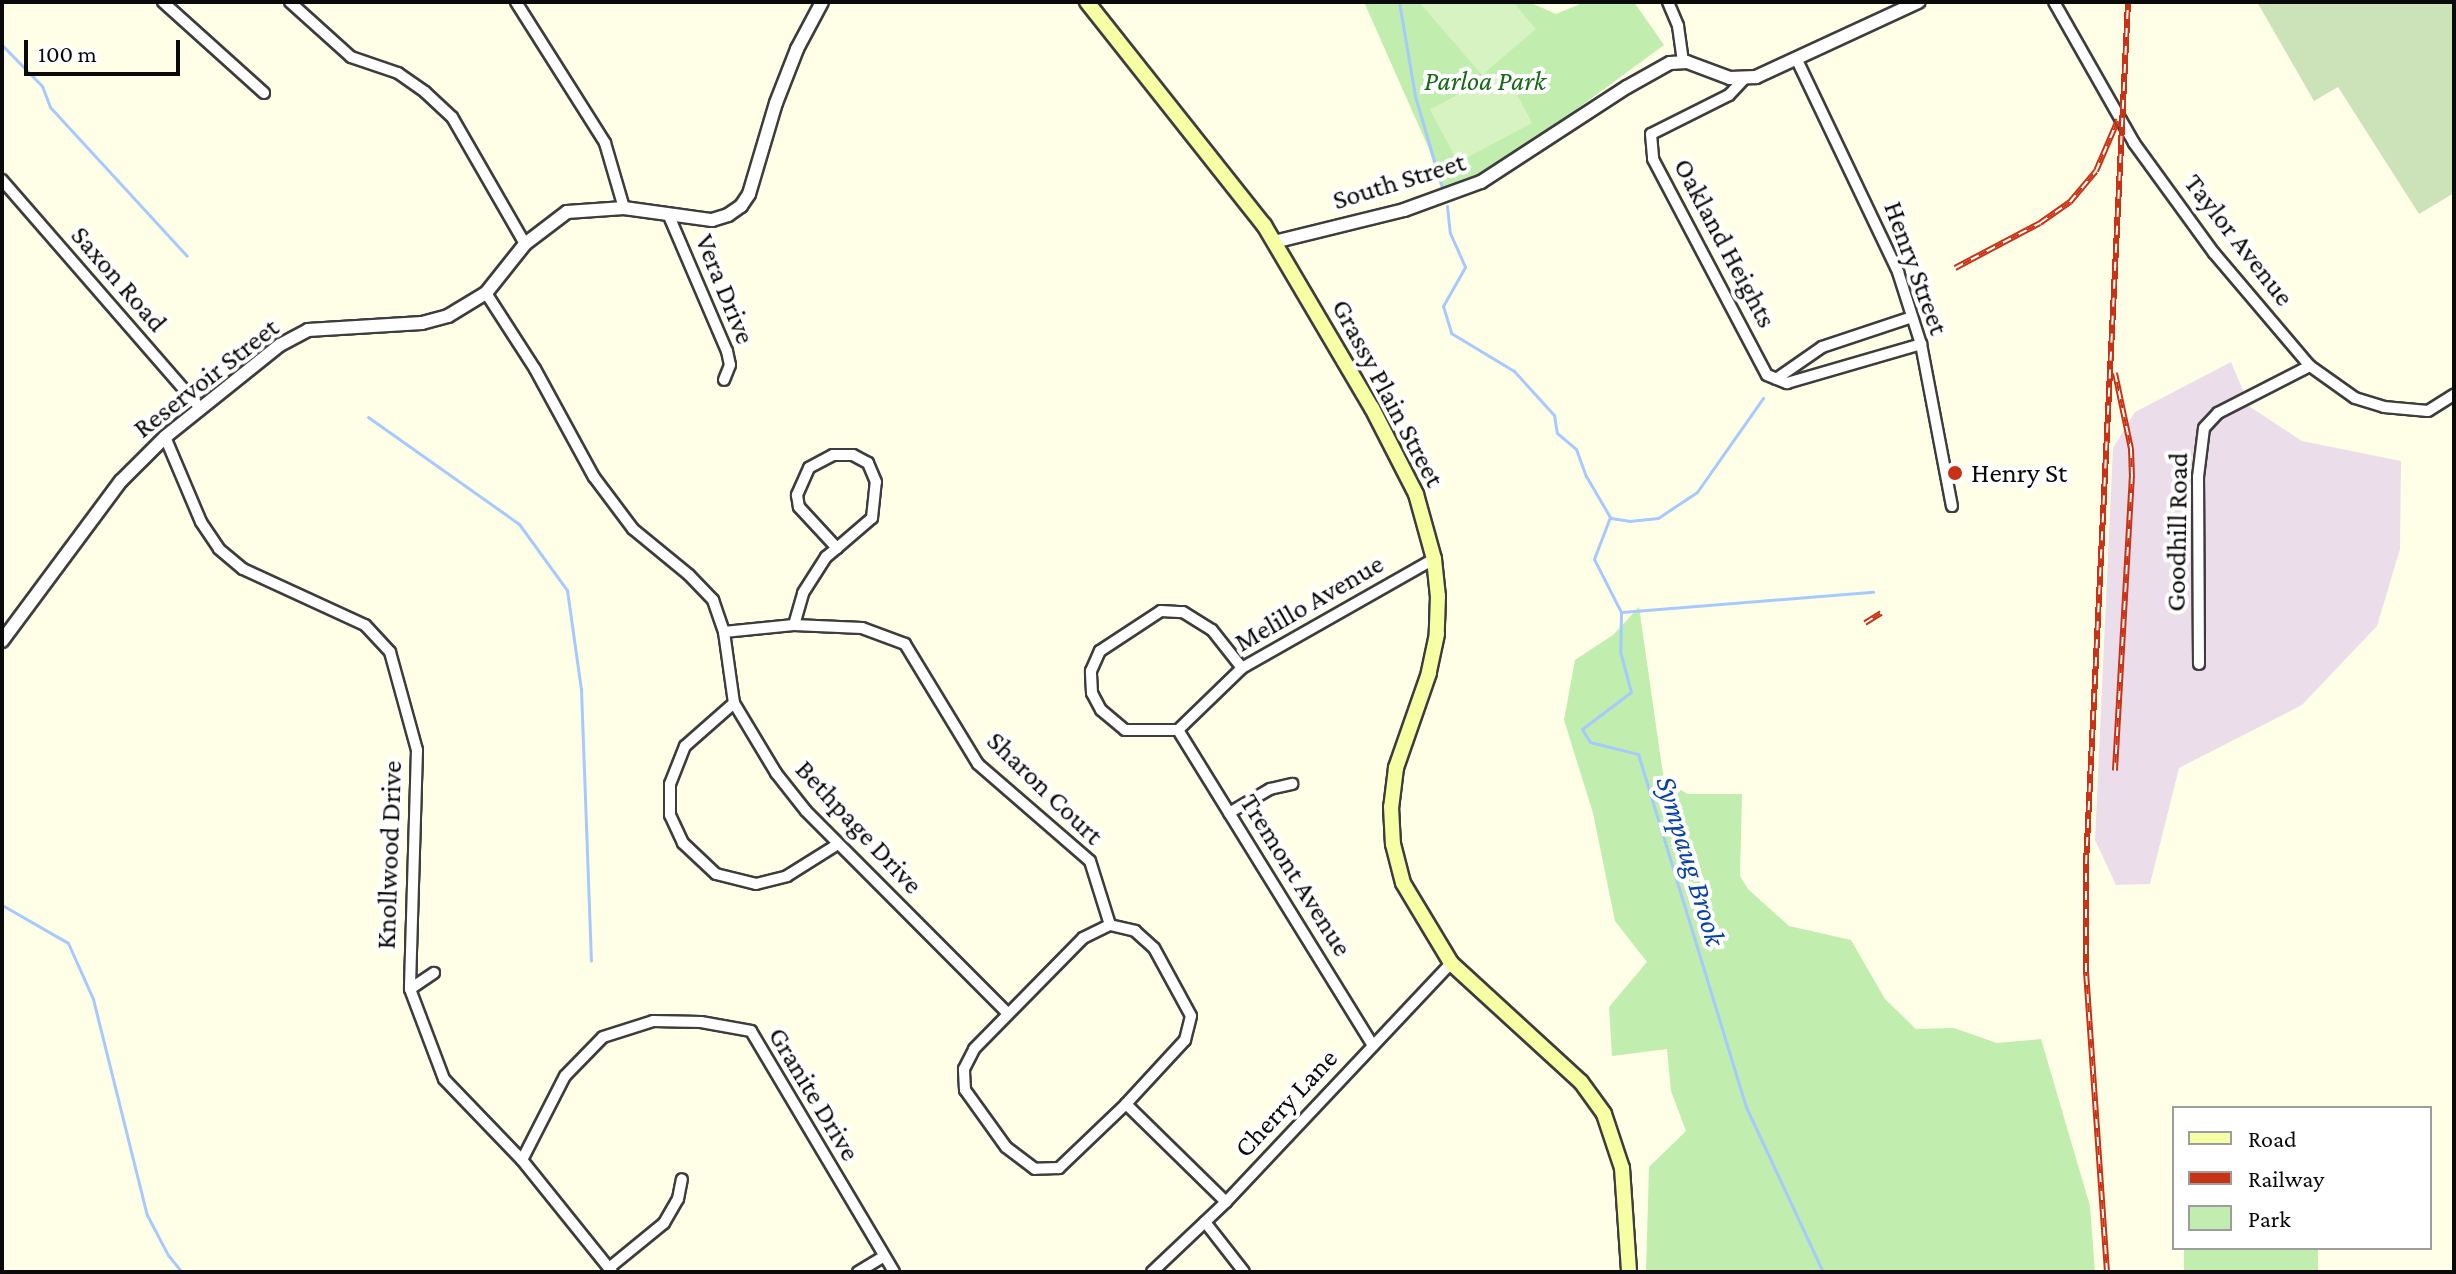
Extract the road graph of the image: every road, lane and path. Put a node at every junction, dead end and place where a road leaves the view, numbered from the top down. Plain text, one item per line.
1 (163, 2) edge
2 (290, 2) edge
3 (516, 2) edge
4 (822, 2) edge
5 (1087, 2) edge
6 (1668, 2) edge
7 (1918, 2) edge
8 (2054, 2) edge
9 (1797, 60) junction
10 (1683, 62) junction
11 (1744, 79) junction
12 (264, 93) dead end
13 (2, 180) edge
14 (624, 208) junction
15 (669, 216) junction
16 (1274, 242) junction
17 (525, 244) junction
18 (486, 293) junction
19 (1912, 317) junction
20 (1921, 344) junction
21 (2310, 366) junction
22 (1776, 379) junction
23 (724, 380) dead end
24 (2454, 395) edge
25 (201, 409) junction
26 (165, 437) junction
27 (1952, 506) dead end
28 (837, 548) junction
29 (1434, 559) junction
30 (794, 625) junction
31 (724, 632) junction
32 (2, 641) edge
33 (2199, 664) dead end
34 (1242, 668) junction
35 (734, 703) junction
36 (1178, 730) junction
37 (1292, 784) dead end
38 (1229, 813) junction
39 (838, 844) junction
40 (1110, 925) junction
41 (1451, 963) junction
42 (434, 973) dead end
43 (410, 989) junction
44 (1008, 1014) junction
45 (1373, 1046) junction
46 (1126, 1104) junction
47 (522, 1160) junction
48 (682, 1179) dead end
49 (1226, 1202) junction
50 (1205, 1222) junction
51 (883, 1257) junction
52 (610, 1270) edge
53 (858, 1272) edge
54 (894, 1272) edge
55 (1152, 1272) edge
56 (1244, 1272) edge
57 (1629, 1272) edge

1 - 12 street
2 - 17 street
3 - 14 street
4 - 15 street, Reservoir Street
5 - 16 main road, Grassy Plain Street
6 - 10 street
7 - 9 street
8 - 21 street, Taylor Avenue
9 - 11 street
9 - 19 street, Henry Street
10 - 11 street
10 - 16 street, South Street
11 - 22 street, Oakland Heights
13 - 25 street, Saxon Road
14 - 15 street, Reservoir Street
14 - 17 street, Reservoir Street
15 - 23 street, Vera Drive
16 - 29 main road, Grassy Plain Street
17 - 18 street, Reservoir Street
18 - 25 street, Reservoir Street
18 - 31 street, Bethpage Drive
19 - 20 street, Henry Street
19 - 22 street
20 - 22 street
20 - 27 street, Henry Street
21 - 24 street, Taylor Avenue
21 - 33 street, Goodhill Road
25 - 26 street, Reservoir Street
26 - 32 street, Reservoir Street
26 - 43 street, Knollwood Drive
28 - 28 street
28 - 30 street
29 - 34 street, Melillo Avenue
29 - 41 main road, Grassy Plain Street
30 - 31 street, Sharon Court
30 - 40 street, Sharon Court
31 - 35 street, Bethpage Drive
34 - 36 street, Melillo Avenue
34 - 36 street
35 - 39 street, Bethpage Drive
35 - 39 street
36 - 38 street, Tremont Avenue
37 - 38 street
38 - 45 street, Tremont Avenue
39 - 44 street, Bethpage Drive
40 - 44 street
40 - 46 street
41 - 45 street, Cherry Lane
41 - 57 main road, Grassy Plain Street
42 - 43 street
43 - 47 street, Knollwood Drive
44 - 46 street
45 - 49 street, Cherry Lane
46 - 49 street
47 - 51 street, Granite Drive
47 - 52 street, Knollwood Drive
48 - 52 street
49 - 50 street, Cherry Lane
50 - 55 street, Cherry Lane
50 - 56 street
51 - 53 street
51 - 54 street, Granite Drive

